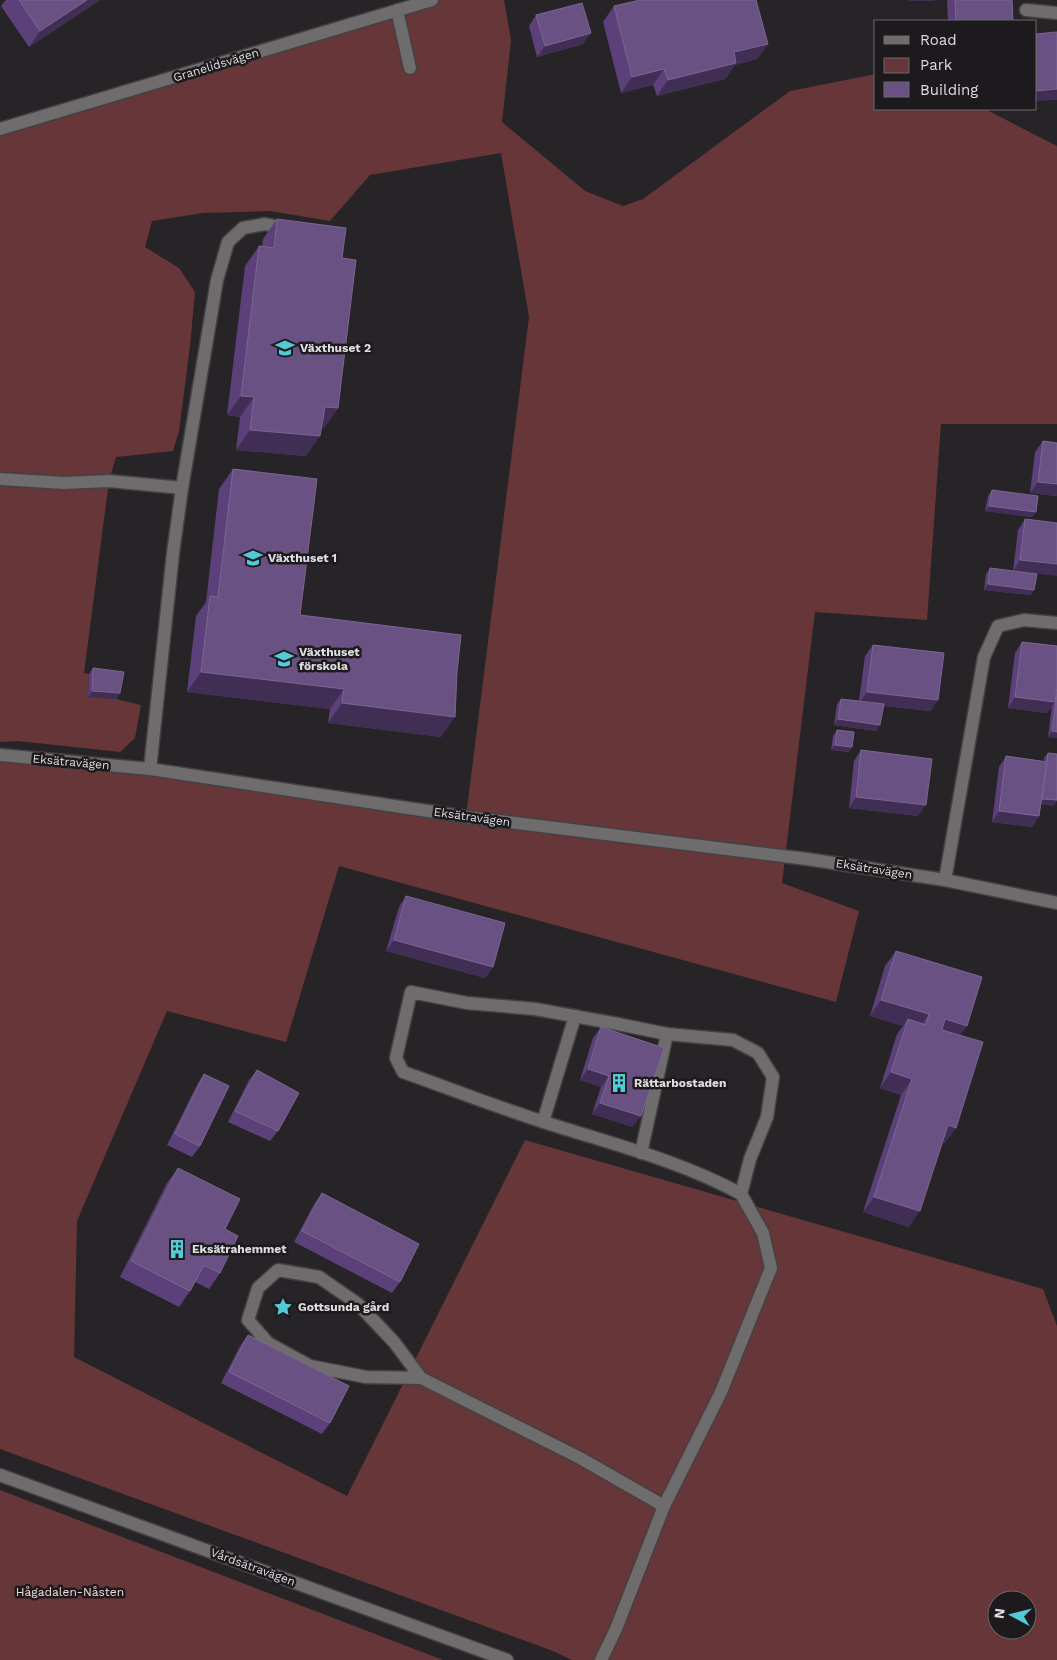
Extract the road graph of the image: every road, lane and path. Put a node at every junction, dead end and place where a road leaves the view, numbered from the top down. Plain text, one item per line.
1 (432, 0) edge
2 (397, 10) junction
3 (1026, 10) dead end
4 (1057, 13) edge
5 (410, 68) dead end
6 (0, 130) edge
7 (299, 230) edge
8 (0, 479) edge
9 (182, 488) junction
10 (1057, 623) edge
11 (0, 755) edge
12 (150, 769) junction
13 (945, 880) junction
14 (1057, 903) edge
15 (575, 1016) junction
16 (667, 1034) junction
17 (543, 1122) junction
18 (641, 1153) junction
19 (741, 1194) junction
20 (420, 1378) junction
21 (0, 1475) edge
22 (664, 1506) junction
23 (507, 1660) edge
24 (601, 1660) edge

1 - 2 street, Granelidsvägen
2 - 5 street
2 - 6 street, Granelidsvägen
3 - 4 street
7 - 9 street
8 - 9 street
9 - 12 street
10 - 13 street
11 - 12 street, Eksätravägen
12 - 13 street, Eksätravägen
13 - 14 street, Eksätravägen
15 - 16 street
15 - 17 street
15 - 17 street
16 - 18 street
16 - 19 street
17 - 18 street
18 - 19 street
19 - 22 street
20 - 20 street
20 - 22 street
21 - 23 street, Vårdsätravägen
22 - 24 street

